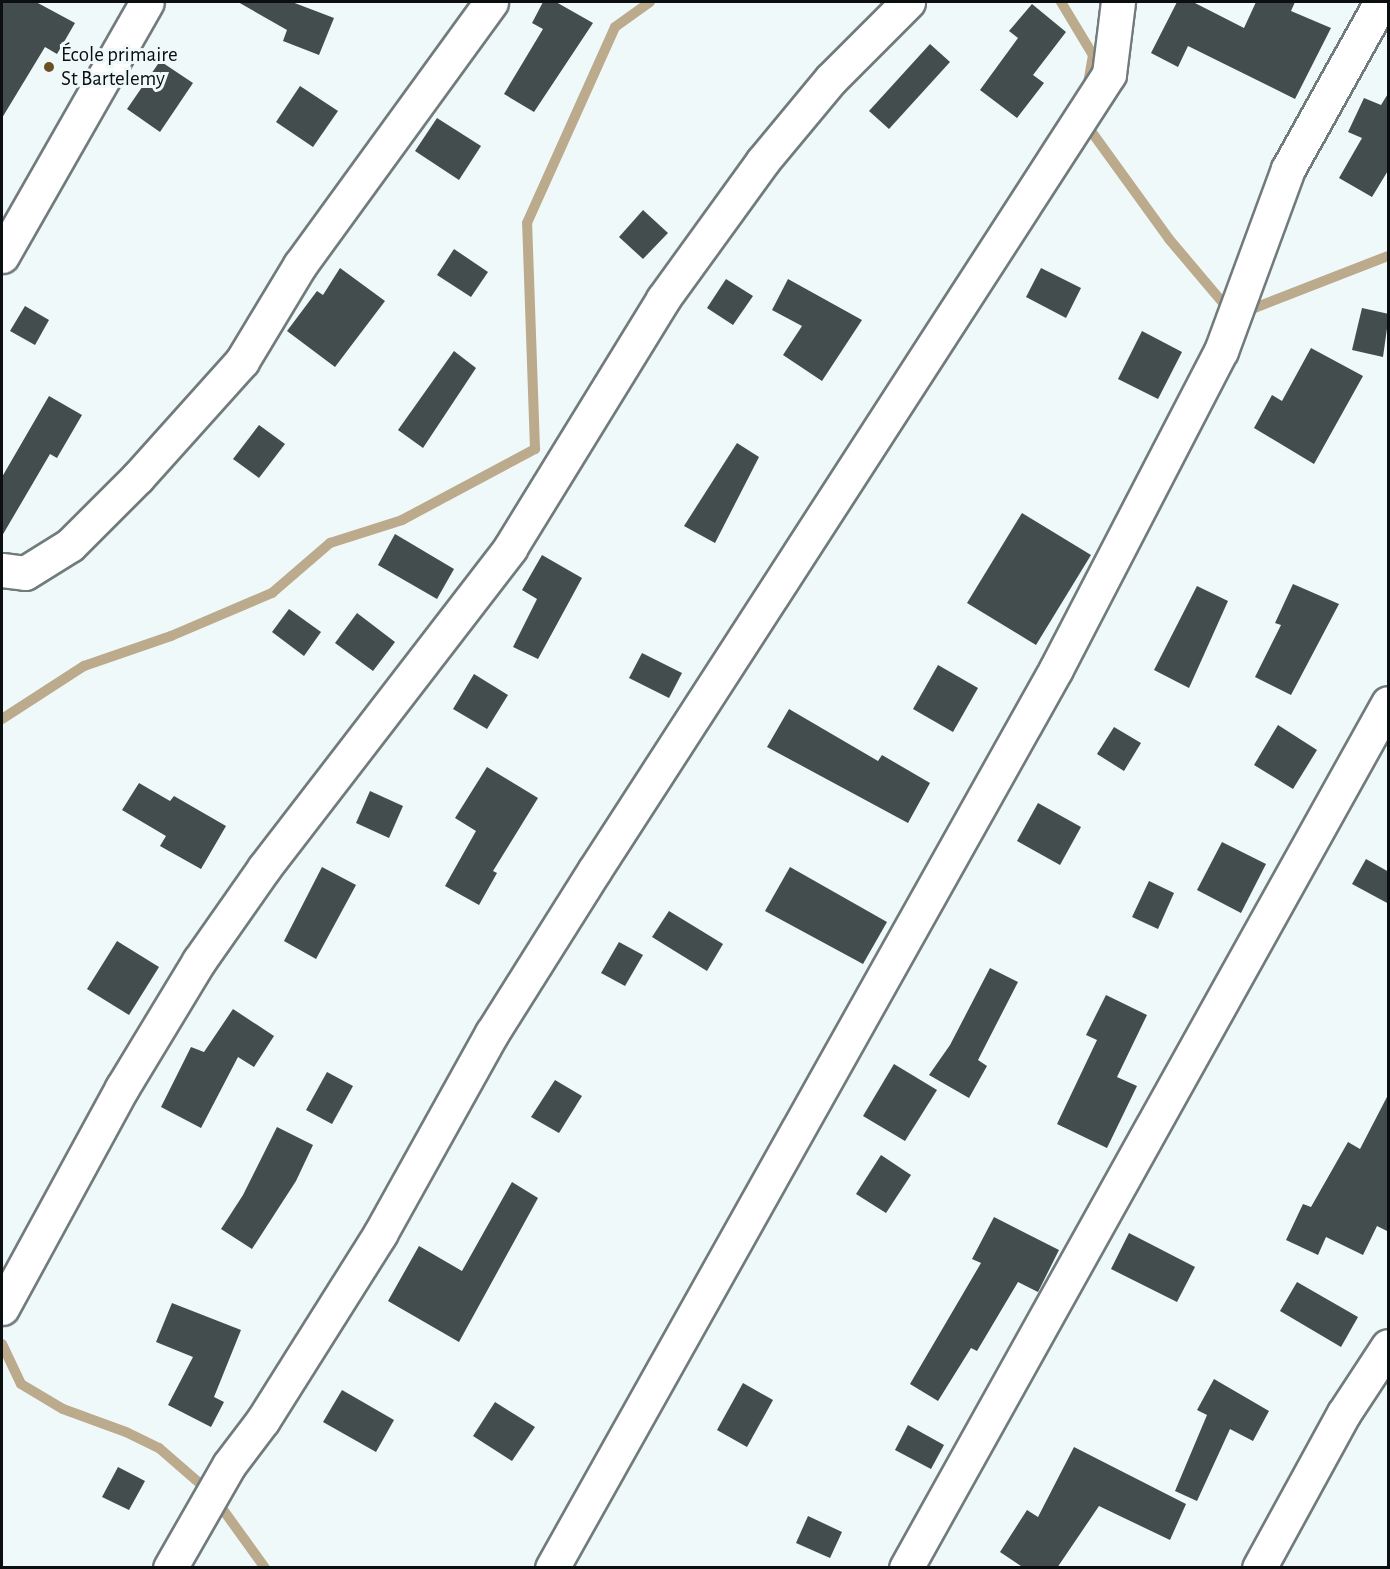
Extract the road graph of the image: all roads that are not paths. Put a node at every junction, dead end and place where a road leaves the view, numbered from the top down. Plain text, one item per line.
1 (147, 2) edge
2 (491, 2) edge
3 (908, 2) edge
4 (1118, 2) edge
5 (1380, 2) edge
6 (2, 256) edge
7 (2, 570) edge
8 (1389, 703) edge
9 (2, 1308) edge
10 (1389, 1346) edge
11 (170, 1568) edge
12 (552, 1568) edge
13 (906, 1568) edge
14 (1259, 1568) edge

1 - 6 street
2 - 7 street
3 - 9 street
4 - 11 street
5 - 12 street
8 - 13 street
10 - 14 street

